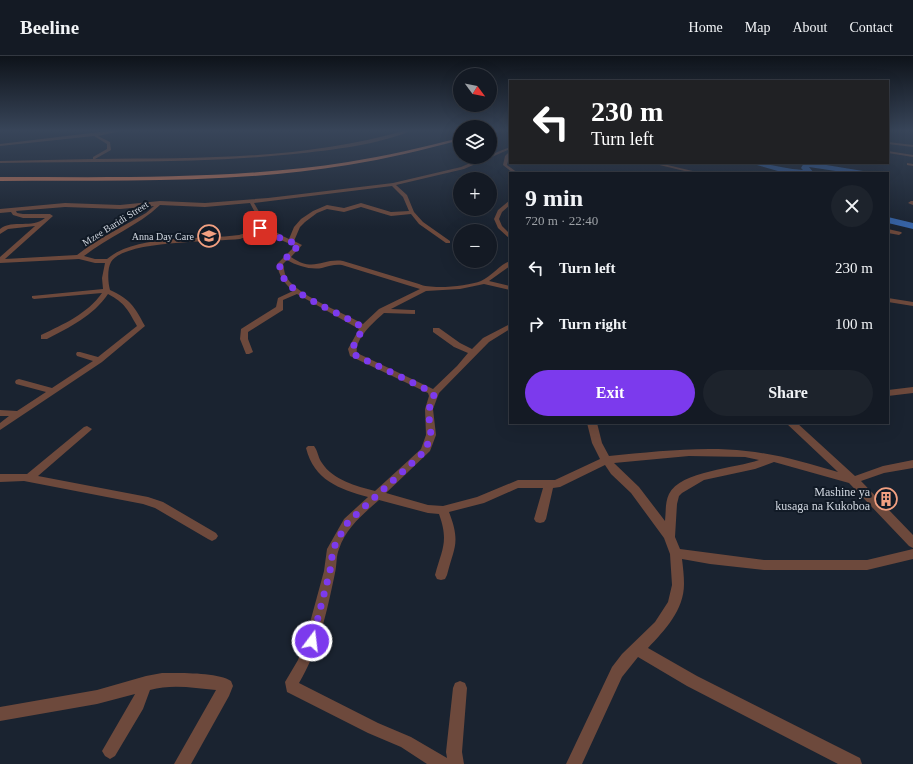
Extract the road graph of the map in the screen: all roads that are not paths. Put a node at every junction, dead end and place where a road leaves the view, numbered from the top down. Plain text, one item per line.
1 (348, 163) edge
2 (378, 163) edge
3 (505, 163) edge
4 (472, 164) edge
5 (658, 164) edge
6 (515, 172) edge
7 (694, 172) edge
8 (0, 179) edge
9 (393, 184) junction
10 (0, 185) edge
11 (251, 201) junction
12 (160, 203) junction
13 (509, 203) edge
14 (0, 210) edge
15 (13, 210) junction
16 (412, 212) junction
17 (41, 224) junction
18 (264, 225) junction
19 (889, 231) edge
20 (0, 232) edge
21 (899, 233) dead end
22 (509, 236) edge
23 (290, 242) junction
24 (448, 242) dead end
25 (80, 257) junction
26 (287, 257) junction
27 (0, 260) edge
28 (109, 261) junction
29 (509, 264) edge
30 (484, 282) junction
31 (509, 288) edge
32 (425, 289) junction
33 (107, 291) junction
34 (299, 291) junction
35 (34, 297) dead end
36 (889, 300) edge
37 (913, 304) edge
38 (381, 312) junction
39 (412, 312) dead end
40 (353, 321) junction
41 (509, 327) edge
42 (363, 328) junction
43 (436, 330) dead end
44 (44, 337) dead end
45 (249, 352) dead end
46 (473, 352) junction
47 (80, 354) dead end
48 (99, 360) junction
49 (19, 382) dead end
50 (54, 390) junction
51 (913, 390) edge
52 (889, 393) edge
53 (434, 396) junction
54 (0, 413) edge
55 (18, 414) junction
56 (592, 424) edge
57 (792, 424) edge
58 (0, 427) edge
59 (87, 429) dead end
60 (311, 448) dead end
61 (772, 458) junction
62 (607, 460) junction
63 (913, 464) edge
64 (0, 478) edge
65 (28, 478) junction
66 (853, 480) junction
67 (549, 485) junction
68 (377, 495) junction
69 (443, 510) junction
70 (540, 519) dead end
71 (212, 536) dead end
72 (669, 537) junction
73 (913, 543) edge
74 (676, 554) junction
75 (913, 554) edge
76 (441, 575) dead end
77 (637, 649) junction
78 (146, 683) junction
79 (460, 688) dead end
80 (0, 714) edge
81 (110, 751) dead end
82 (182, 764) edge
83 (442, 764) edge
84 (456, 764) edge
85 (574, 764) edge
86 (854, 764) edge

1 - 8 highway
2 - 10 highway
3 - 6 street
4 - 9 street
5 - 7 street
9 - 11 street
9 - 16 street
11 - 12 street
11 - 18 street
12 - 15 street
12 - 25 street, Mzee Baridi Street
13 - 22 street
14 - 15 street
15 - 17 street
16 - 23 street
16 - 24 street
17 - 20 street
17 - 27 street
18 - 23 street
18 - 28 street
19 - 21 street
23 - 26 street
25 - 27 street
25 - 28 street
26 - 32 street
26 - 34 street
28 - 33 street
29 - 30 street
30 - 31 street
30 - 32 street
32 - 38 street
33 - 35 street
33 - 44 street
33 - 48 street
34 - 40 street
34 - 45 street
36 - 37 street
38 - 39 street
38 - 40 street
38 - 42 street
40 - 42 street
41 - 46 street
42 - 53 street
43 - 46 street
46 - 53 street
47 - 48 street
48 - 50 street
49 - 50 street
50 - 55 street
51 - 52 street
53 - 68 street
54 - 55 street
55 - 58 street
56 - 62 street
57 - 66 street
59 - 65 street
60 - 68 street
61 - 62 street
61 - 66 street
61 - 72 street
62 - 67 street
62 - 72 street
63 - 66 street
64 - 65 street
65 - 71 street
66 - 73 street
67 - 69 street
67 - 70 street
68 - 69 street
68 - 83 street
69 - 76 street
72 - 74 street
74 - 75 street
74 - 77 street
77 - 85 street
77 - 86 street
78 - 80 street
78 - 81 street
78 - 82 street
79 - 84 street

